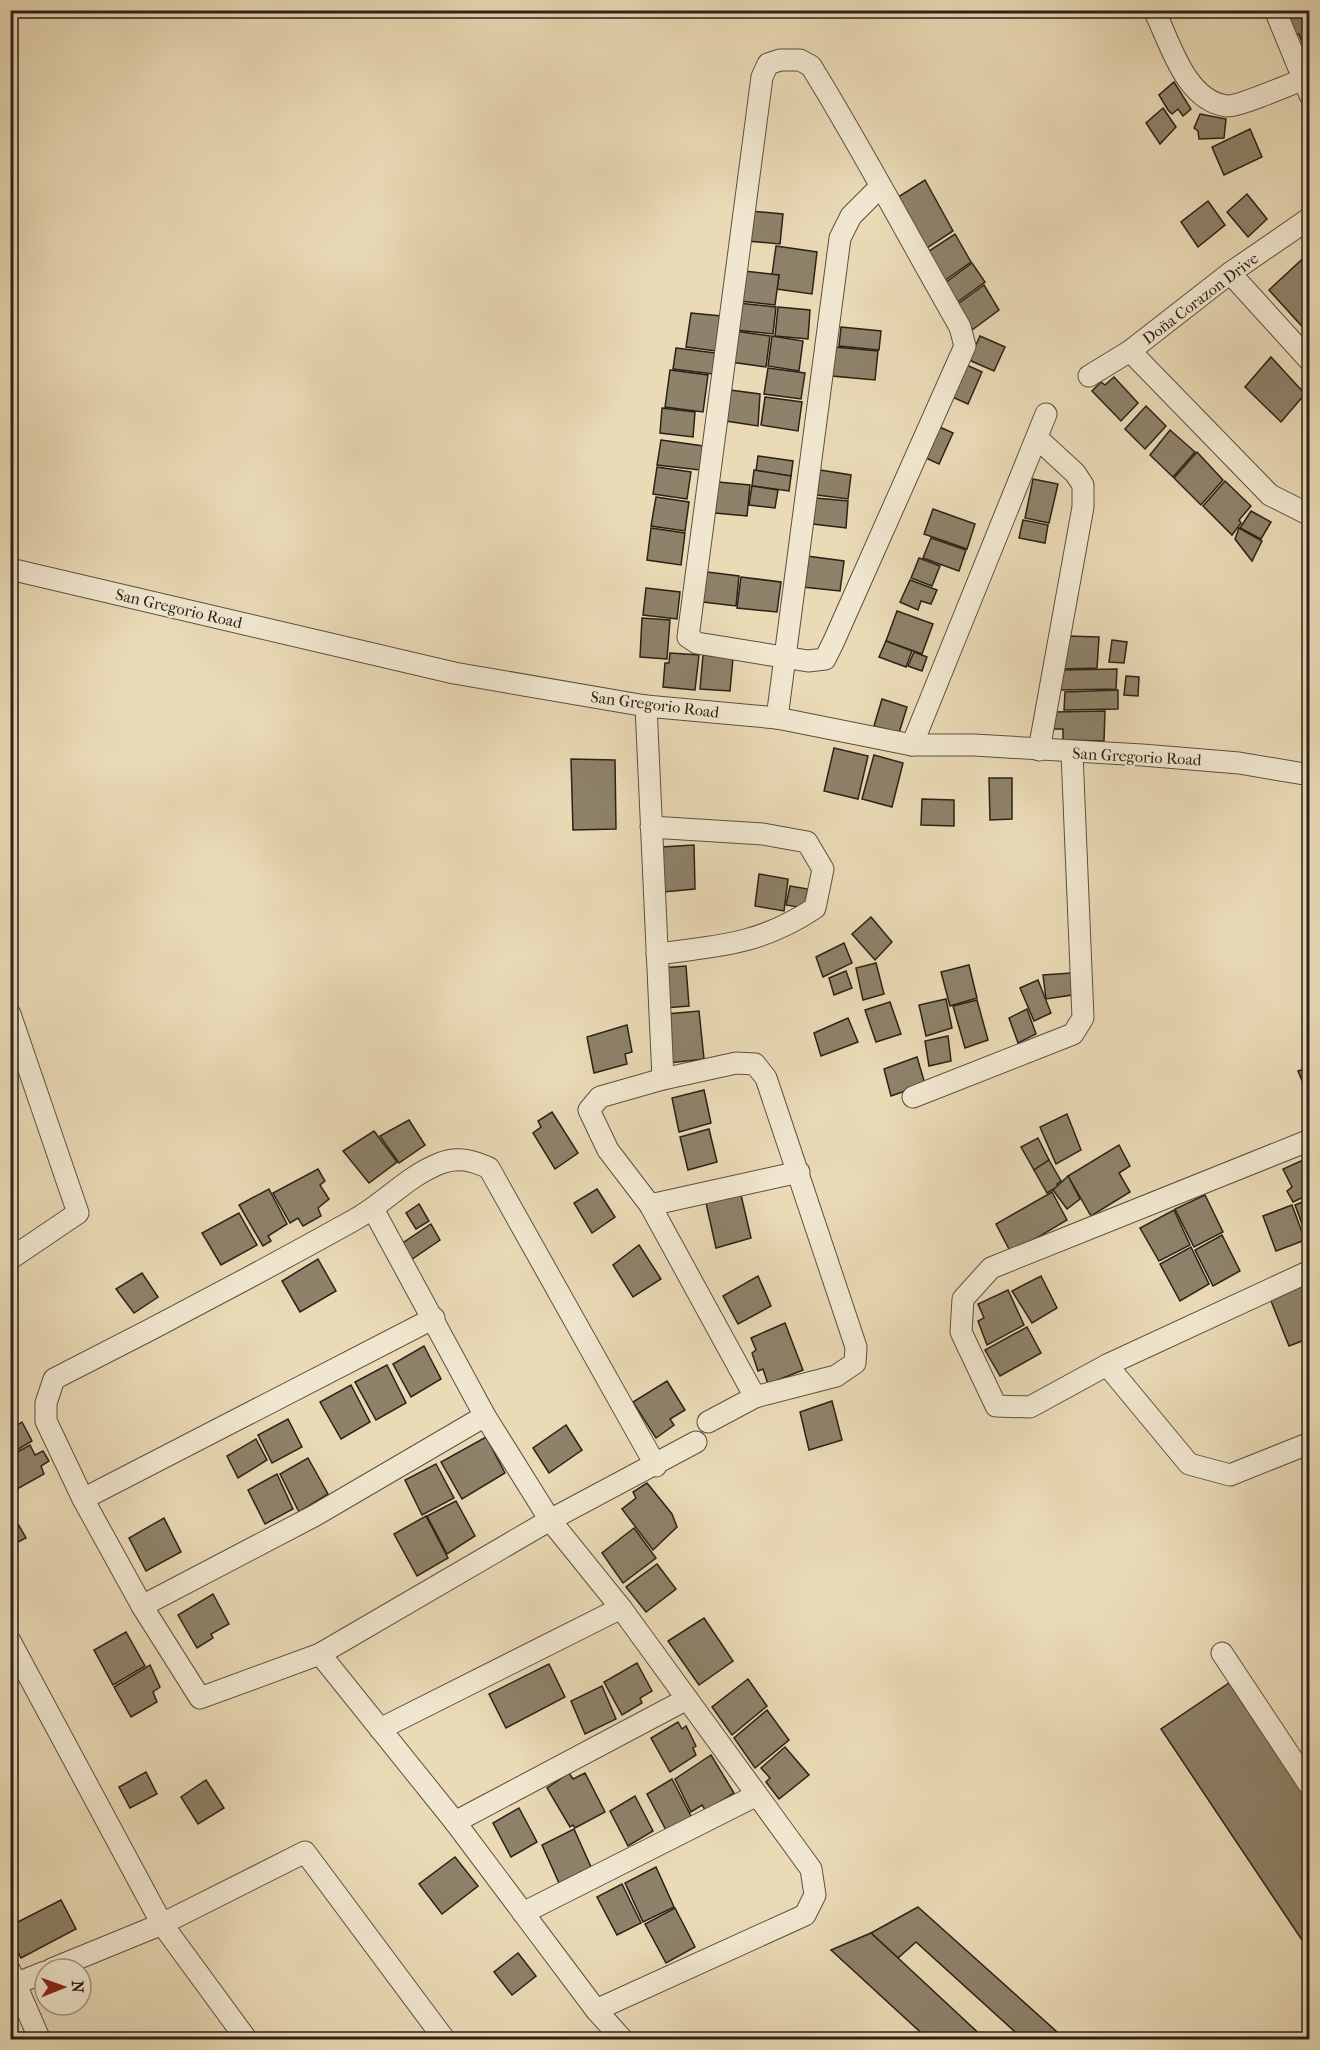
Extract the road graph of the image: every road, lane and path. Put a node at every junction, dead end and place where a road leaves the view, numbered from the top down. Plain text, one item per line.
1 (1155, 10) edge
2 (1275, 10) edge
3 (1306, 88) edge
4 (880, 187) junction
5 (1310, 218) edge
6 (1230, 273) junction
7 (1130, 351) junction
8 (1310, 361) edge
9 (1089, 376) dead end
10 (1046, 414) dead end
11 (1037, 438) junction
12 (1310, 515) edge
13 (10, 569) edge
14 (785, 657) junction
15 (646, 706) junction
16 (777, 718) junction
17 (912, 745) junction
18 (1039, 750) junction
19 (1072, 753) junction
20 (1310, 775) edge
21 (651, 827) junction
22 (657, 954) junction
23 (10, 1014) edge
24 (663, 1079) junction
25 (913, 1097) dead end
26 (1310, 1140) edge
27 (799, 1172) junction
28 (650, 1205) junction
29 (374, 1209) junction
30 (10, 1259) edge
31 (1310, 1271) edge
32 (434, 1318) junction
33 (1107, 1365) junction
34 (755, 1397) junction
35 (485, 1416) junction
36 (708, 1422) dead end
37 (696, 1442) dead end
38 (1310, 1443) edge
39 (656, 1466) junction
40 (83, 1500) junction
41 (550, 1520) junction
42 (142, 1606) junction
43 (621, 1608) junction
44 (10, 1641) edge
45 (1222, 1653) dead end
46 (320, 1654) junction
47 (687, 1699) junction
48 (381, 1729) junction
49 (1310, 1786) edge
50 (755, 1796) junction
51 (455, 1822) junction
52 (523, 1913) junction
53 (162, 1924) junction
54 (81, 1957) edge
55 (33, 1975) edge
56 (12, 1980) edge
57 (596, 2010) junction
58 (40, 2040) edge
59 (247, 2040) edge
60 (445, 2040) edge
61 (623, 2040) edge

1 - 3 street
2 - 3 street
4 - 14 street
4 - 14 street
4 - 14 street
5 - 6 street, Doña Corazon Drive
6 - 7 street, Doña Corazon Drive
6 - 8 street
7 - 9 street, Doña Corazon Drive
7 - 12 street
10 - 11 street
11 - 17 street
11 - 18 street
13 - 15 street, San Gregorio Road
14 - 16 street
15 - 16 street, San Gregorio Road
15 - 21 street
16 - 17 street, San Gregorio Road
17 - 18 street, San Gregorio Road
18 - 19 street, San Gregorio Road
19 - 20 street, San Gregorio Road
19 - 25 street
21 - 22 street
21 - 22 street
22 - 24 street
23 - 30 street
24 - 27 street
24 - 28 street
26 - 33 street
27 - 28 street
27 - 34 street
28 - 34 street
29 - 32 street
29 - 39 street
29 - 40 street
31 - 33 street
32 - 35 street
32 - 40 street
33 - 38 street
34 - 36 street
35 - 41 street
35 - 42 street
37 - 39 street
39 - 41 street
40 - 42 street
41 - 43 street
41 - 46 street
42 - 46 street
43 - 47 street
43 - 48 street
44 - 53 street
45 - 49 street
46 - 48 street
47 - 50 street
47 - 51 street
48 - 51 street
50 - 52 street
50 - 57 street
51 - 52 street
52 - 57 street
53 - 54 street
53 - 59 street
53 - 60 street
55 - 56 street
56 - 58 street
57 - 61 street

